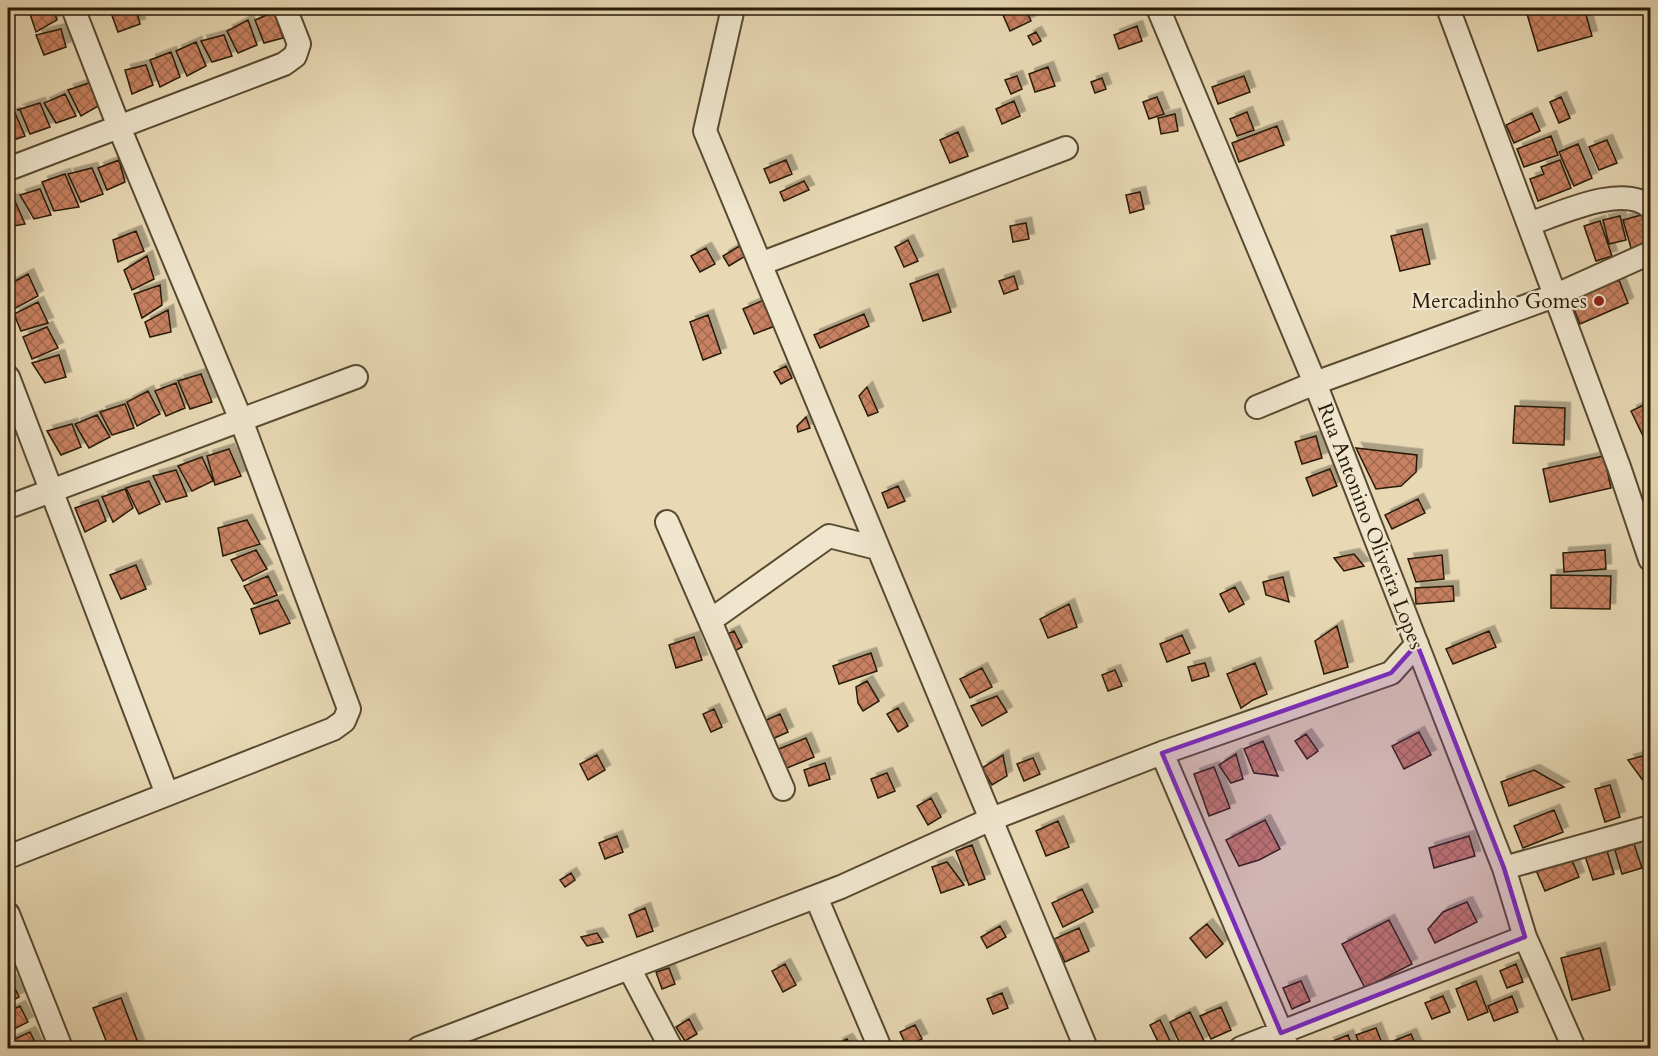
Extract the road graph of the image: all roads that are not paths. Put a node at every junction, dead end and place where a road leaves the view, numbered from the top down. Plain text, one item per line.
1 (73, 8) edge
2 (285, 8) edge
3 (734, 8) edge
4 (1158, 8) edge
5 (1448, 8) edge
6 (119, 127) junction
7 (1066, 148) dead end
8 (8, 169) edge
9 (1650, 207) edge
10 (1529, 224) junction
11 (1650, 253) edge
12 (760, 264) junction
13 (1554, 296) junction
14 (8, 377) edge
15 (356, 377) dead end
16 (1315, 383) junction
17 (1257, 407) dead end
18 (241, 420) junction
19 (50, 491) junction
20 (8, 507) edge
21 (667, 522) dead end
22 (878, 548) junction
23 (1650, 559) edge
24 (711, 620) junction
25 (1417, 644) junction
26 (1162, 753) junction
27 (783, 789) dead end
28 (167, 794) junction
29 (989, 820) junction
30 (1650, 827) edge
31 (8, 857) edge
32 (1504, 868) junction
33 (816, 897) junction
34 (8, 914) edge
35 (1525, 937) junction
36 (629, 968) junction
37 (1285, 1041) edge
38 (61, 1048) edge
39 (418, 1048) edge
40 (671, 1048) edge
41 (880, 1048) edge
42 (1086, 1048) edge
43 (1241, 1048) edge
44 (1574, 1048) edge

1 - 6 street
2 - 6 street
3 - 12 street
4 - 16 street, Rua Antonino Oliveira Lopes
5 - 10 street
6 - 8 street
6 - 18 street
7 - 12 street
9 - 10 street
10 - 13 street
11 - 13 street
12 - 22 street
13 - 16 street
13 - 23 street
14 - 19 street
15 - 18 street
16 - 17 street
16 - 25 street, Rua Antonino Oliveira Lopes
18 - 19 street
18 - 28 street
19 - 20 street
19 - 28 street
21 - 24 street
22 - 24 street
22 - 29 street
24 - 27 street
25 - 26 street
25 - 32 street, Rua Antonino Oliveira Lopes
26 - 29 street
26 - 37 street
28 - 31 street
29 - 33 street
29 - 42 street
30 - 32 street
32 - 35 street, Rua Antonino Oliveira Lopes
33 - 36 street
33 - 41 street
34 - 38 street
35 - 37 street
35 - 44 street, Rua Antonino Oliveira Lopes
36 - 39 street
36 - 40 street
37 - 43 street

